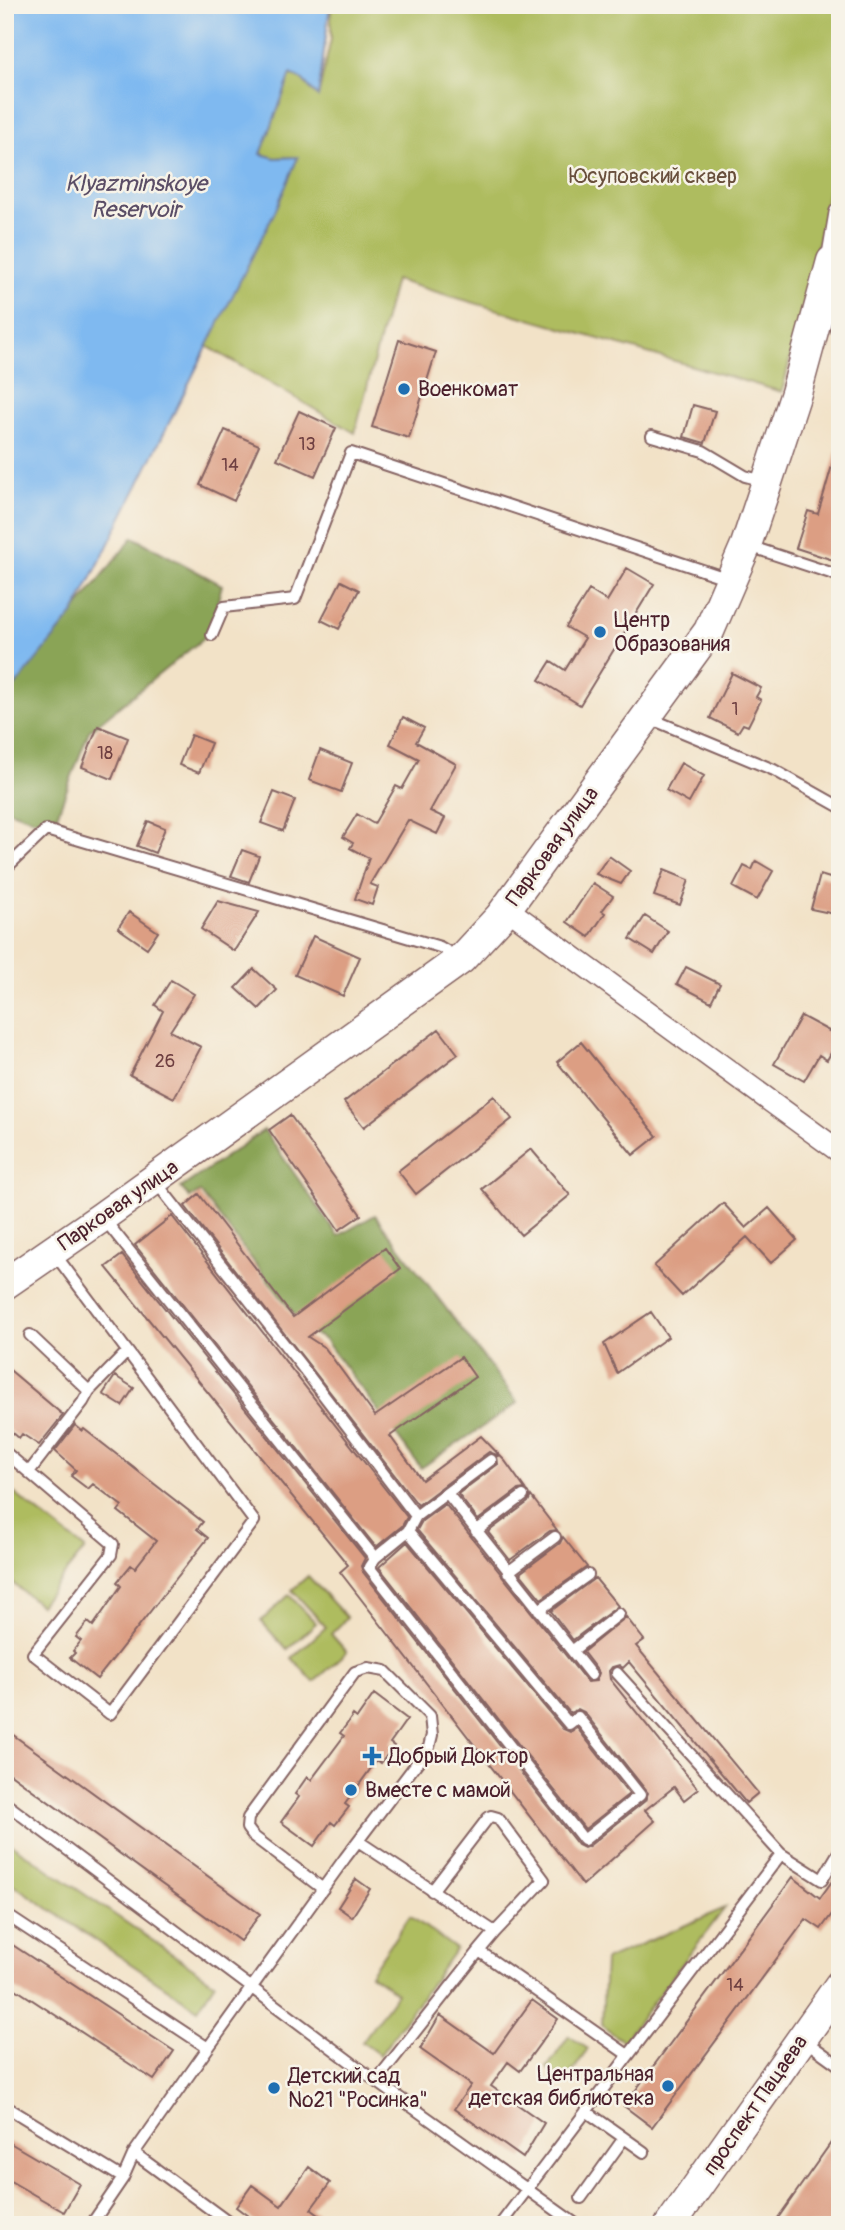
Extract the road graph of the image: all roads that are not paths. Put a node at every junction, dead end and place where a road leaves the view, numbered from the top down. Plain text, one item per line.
1 (840, 213) edge
2 (836, 262) edge
3 (652, 436) dead end
4 (767, 482) junction
5 (746, 545) junction
6 (840, 576) edge
7 (732, 580) junction
8 (212, 635) dead end
9 (647, 717) junction
10 (840, 807) edge
11 (5, 869) edge
12 (506, 908) junction
13 (461, 959) junction
14 (840, 1152) edge
15 (154, 1180) junction
16 (102, 1217) junction
17 (52, 1252) junction
18 (5, 1284) edge
19 (30, 1335) dead end
20 (126, 1353) junction
21 (89, 1391) junction
22 (5, 1452) edge
23 (491, 1460) dead end
24 (29, 1472) junction
25 (447, 1493) junction
26 (523, 1496) dead end
27 (416, 1516) junction
28 (408, 1531) junction
29 (476, 1531) junction
30 (555, 1537) dead end
31 (375, 1558) junction
32 (508, 1572) junction
33 (588, 1575) dead end
34 (539, 1610) junction
35 (619, 1614) dead end
36 (572, 1651) junction
37 (617, 1673) dead end
38 (591, 1675) dead end
39 (5, 1803) edge
40 (358, 1841) junction
41 (840, 1850) edge
42 (781, 1854) junction
43 (323, 1889) junction
44 (432, 1891) junction
45 (5, 1914) edge
46 (495, 1932) junction
47 (479, 1951) junction
48 (840, 1984) edge
49 (252, 1987) junction
50 (802, 2038) junction
51 (208, 2048) junction
52 (628, 2055) junction
53 (840, 2066) edge
54 (376, 2081) junction
55 (5, 2106) edge
56 (586, 2111) junction
57 (624, 2138) junction
58 (644, 2152) dead end
59 (134, 2153) junction
60 (123, 2178) junction
61 (527, 2188) junction
62 (581, 2198) dead end
63 (91, 2225) edge
64 (232, 2225) edge
65 (500, 2225) edge
66 (577, 2225) edge
67 (670, 2225) edge

1 - 2 street, Парковая улица
2 - 4 street, Парковая улица
3 - 4 lane
4 - 5 street, Парковая улица
5 - 6 lane
5 - 7 street, Парковая улица
7 - 8 lane
7 - 9 street, Парковая улица
9 - 10 lane
9 - 12 street, Парковая улица
11 - 13 lane
12 - 13 street, Парковая улица
12 - 14 street
13 - 15 street, Парковая улица
15 - 16 street, Парковая улица
15 - 27 lane
16 - 17 street, Парковая улица
16 - 31 lane
17 - 18 street, Парковая улица
17 - 20 lane
19 - 21 lane
20 - 21 lane
20 - 24 lane
21 - 24 lane
22 - 24 lane
23 - 25 lane
25 - 27 lane
25 - 29 lane
26 - 29 lane
27 - 28 lane
28 - 31 lane
28 - 31 lane
29 - 32 lane
30 - 32 lane
32 - 34 lane
33 - 34 lane
34 - 36 lane
35 - 36 lane
36 - 38 lane
37 - 42 lane
39 - 49 lane
40 - 43 lane
40 - 43 lane
40 - 44 lane
41 - 42 lane
42 - 52 lane
43 - 49 lane
44 - 46 lane
44 - 46 lane
45 - 51 lane
46 - 47 lane
47 - 52 lane
47 - 54 lane
48 - 50 street, проспект Пацаева
49 - 51 lane
49 - 54 lane
50 - 53 lane
50 - 67 street, проспект Пацаева
51 - 59 lane
52 - 56 lane
54 - 61 lane
55 - 60 lane
56 - 57 lane
56 - 61 lane
57 - 58 lane
57 - 62 lane
59 - 60 lane
59 - 64 lane
60 - 63 lane
61 - 65 lane
61 - 66 lane

